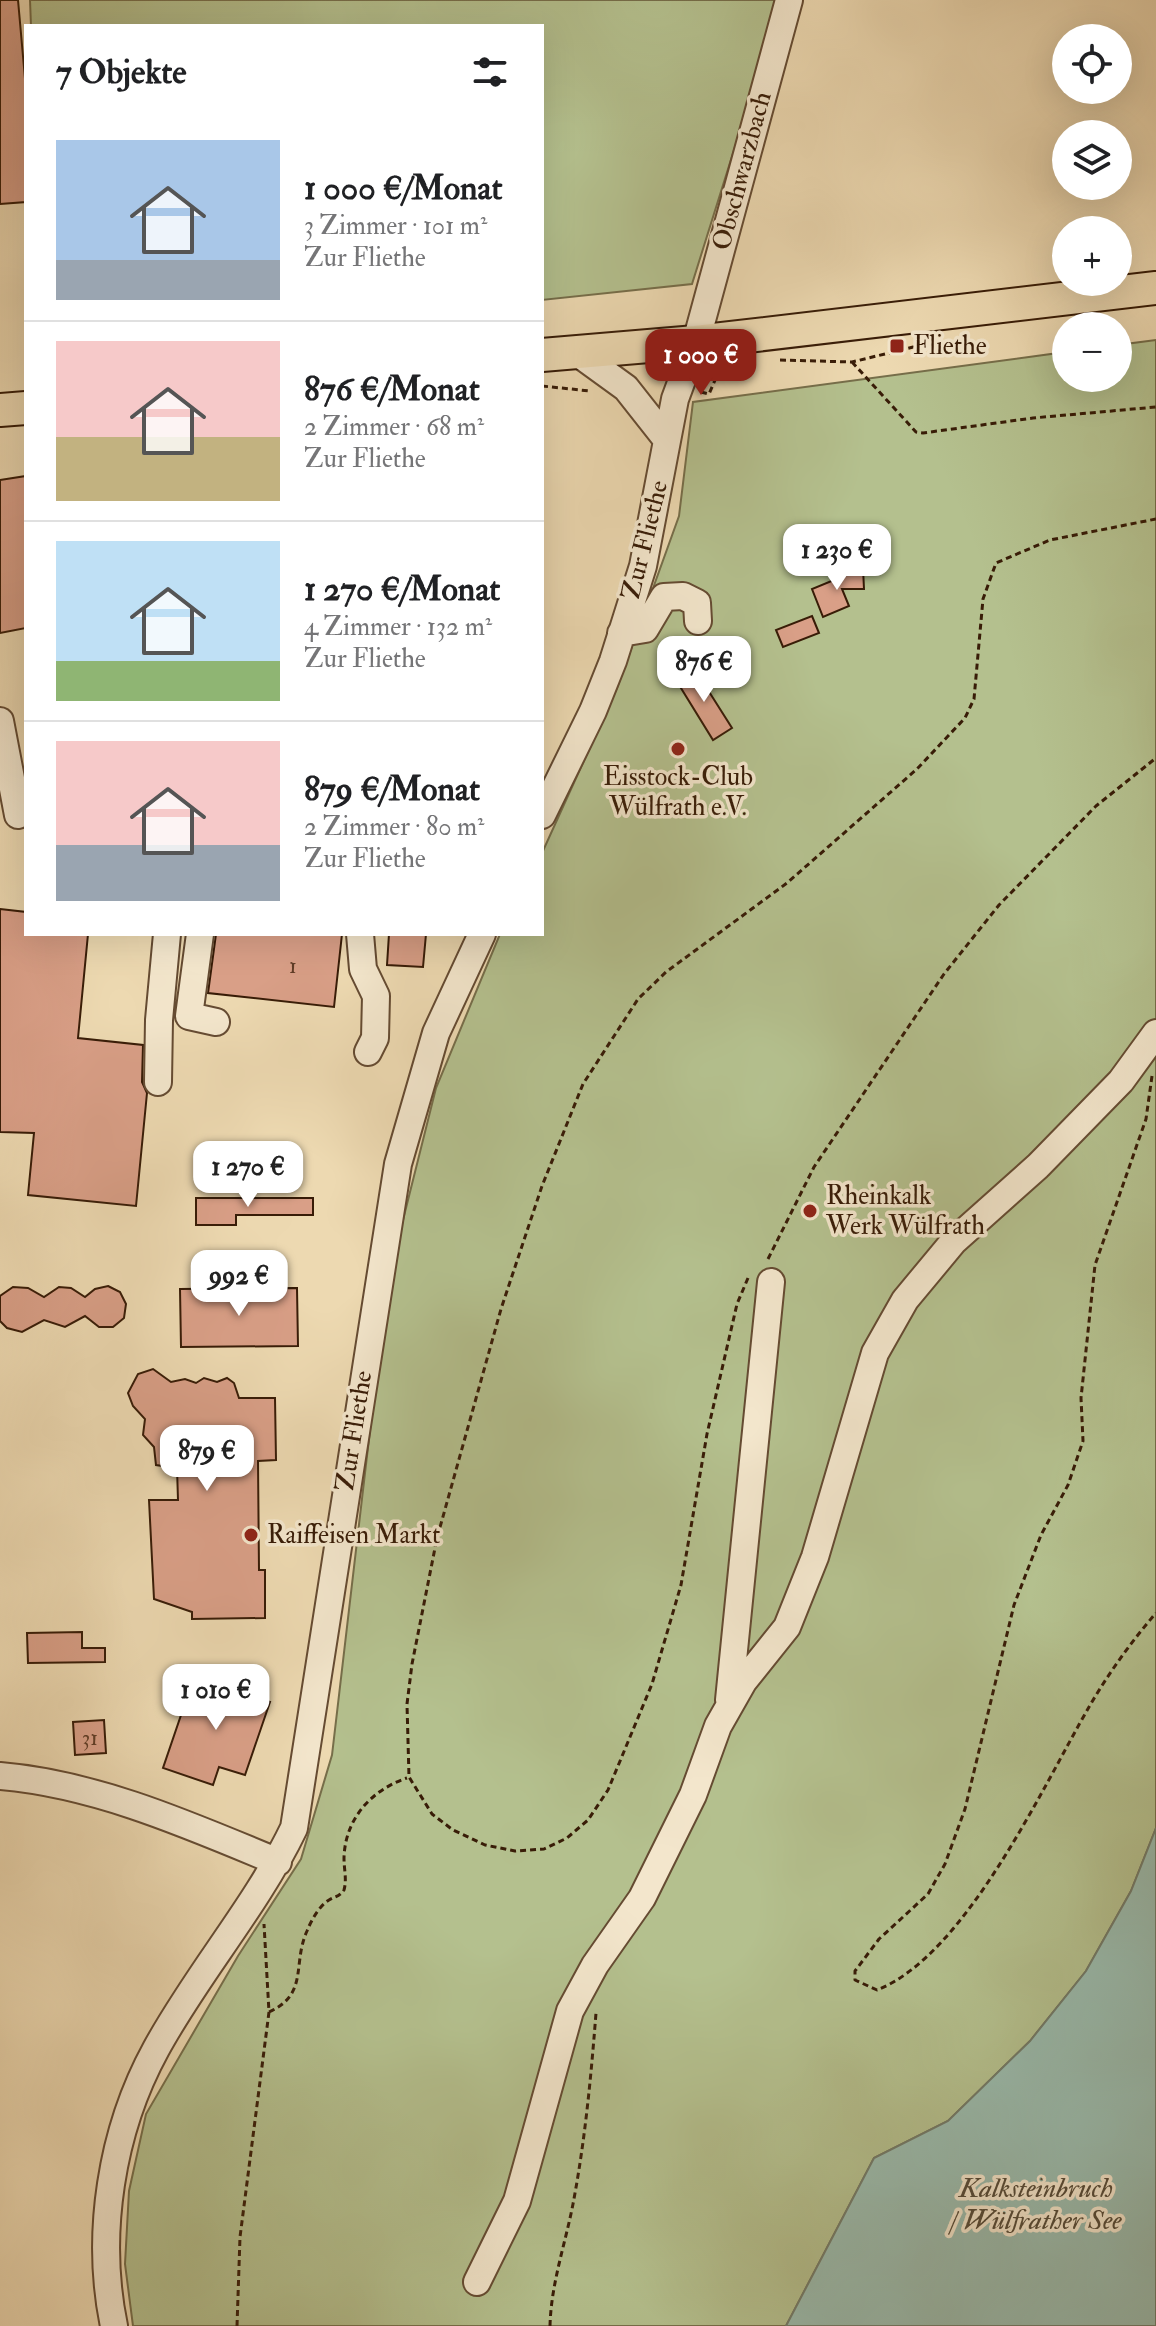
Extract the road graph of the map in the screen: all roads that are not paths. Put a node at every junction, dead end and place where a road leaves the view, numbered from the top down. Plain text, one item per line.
1 (789, 0) edge
2 (1156, 288) edge
3 (696, 342) junction
4 (575, 351) junction
5 (544, 355) edge
6 (24, 408) edge
7 (0, 410) edge
8 (667, 440) junction
9 (698, 621) dead end
10 (621, 633) junction
11 (0, 721) edge
12 (544, 811) edge
13 (15, 816) edge
14 (167, 936) edge
15 (200, 936) edge
16 (360, 936) edge
17 (481, 936) edge
18 (216, 1022) dead end
19 (1152, 1039) edge
20 (368, 1052) dead end
21 (158, 1082) dead end
22 (771, 1282) dead end
23 (729, 1707) junction
24 (0, 1776) edge
25 (278, 1862) junction
26 (477, 2282) dead end
27 (114, 2326) edge

1 - 3 street, Obschwarzbach
2 - 3 main road
3 - 4 main road
3 - 8 street, Zur Fliethe
4 - 5 main road
4 - 8 street
6 - 7 main road
8 - 10 street, Zur Fliethe
9 - 10 street
10 - 12 street, Zur Fliethe
11 - 13 street
14 - 21 street
15 - 18 street
16 - 20 street
17 - 25 street, Zur Fliethe
19 - 23 street
22 - 23 street
23 - 26 street
24 - 25 street
25 - 27 street, Zur Fliethe

